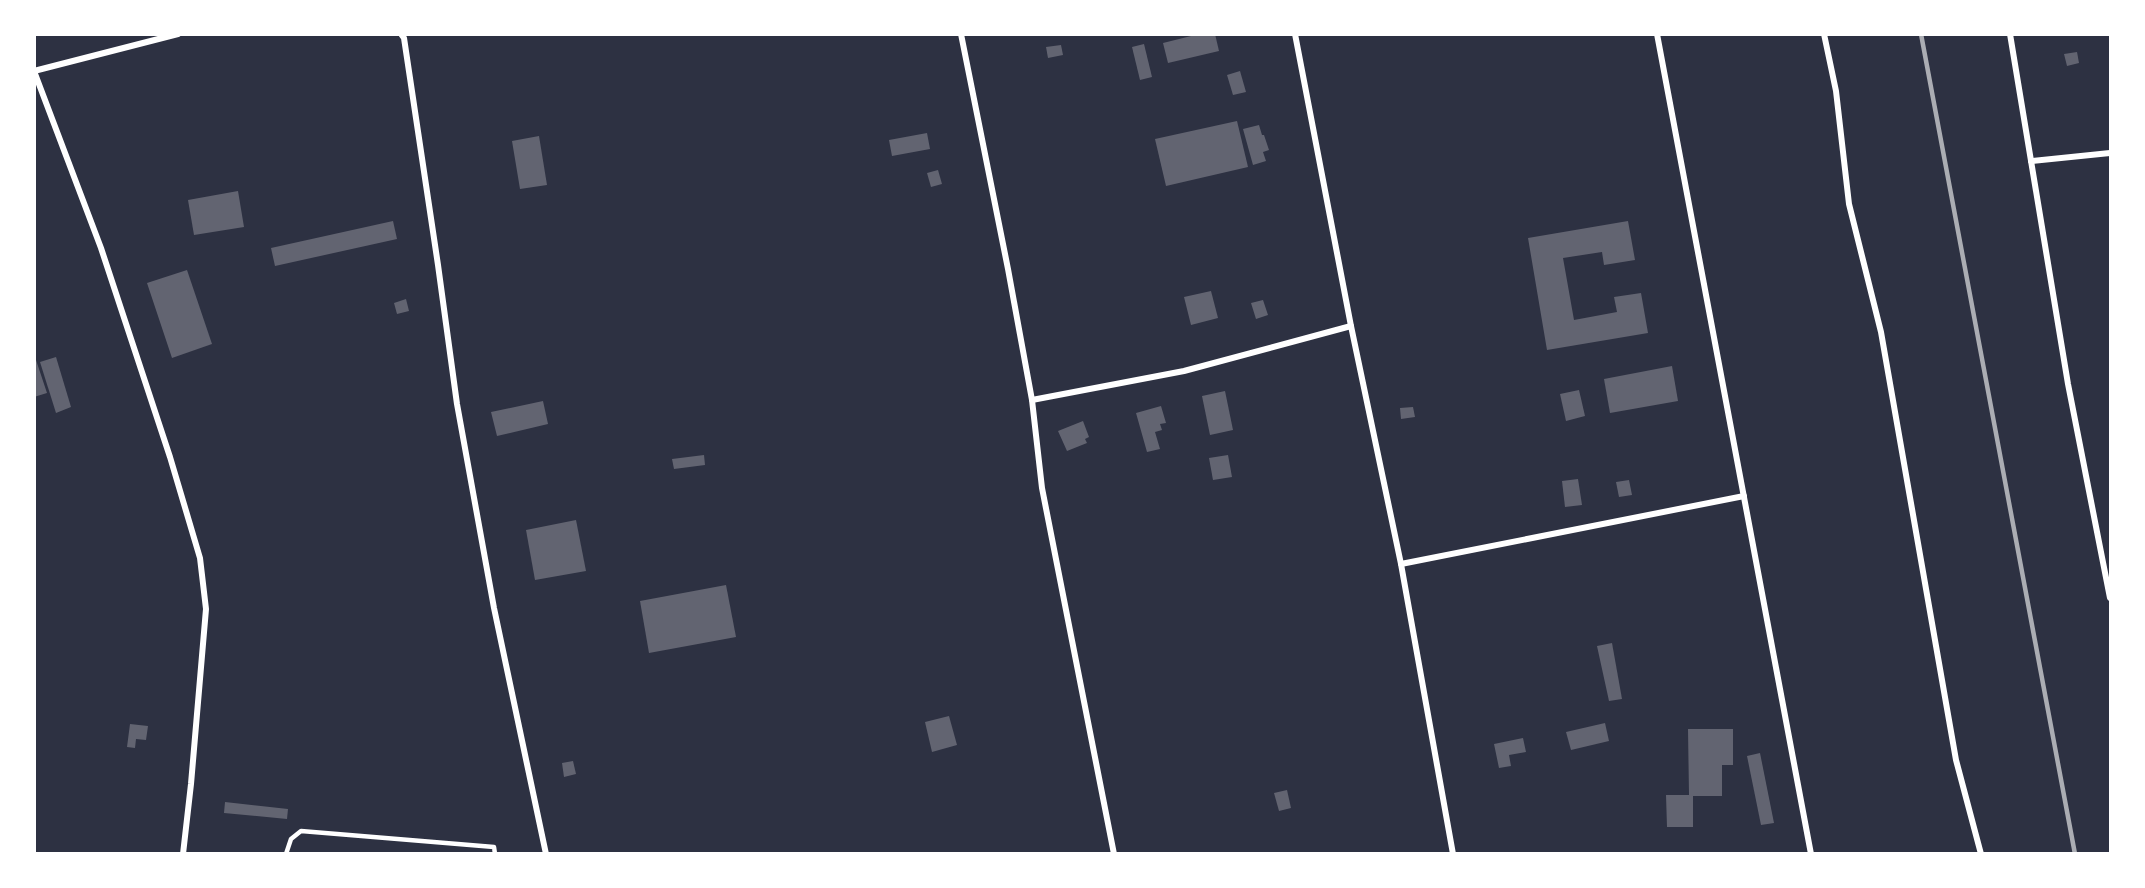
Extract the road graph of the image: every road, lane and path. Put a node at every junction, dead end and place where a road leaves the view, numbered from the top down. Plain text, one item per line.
1 (178, 34) edge
2 (401, 34) edge
3 (961, 34) edge
4 (1295, 34) edge
5 (1657, 34) edge
6 (1824, 34) edge
7 (2010, 34) edge
8 (34, 71) edge
9 (2110, 153) edge
10 (2031, 161) junction
11 (1351, 326) junction
12 (1032, 400) junction
13 (1744, 496) junction
14 (1401, 564) junction
15 (2110, 598) edge
16 (183, 854) edge
17 (285, 854) edge
18 (495, 854) edge
19 (546, 854) edge
20 (1114, 854) edge
21 (1453, 854) edge
22 (1811, 854) edge
23 (1981, 854) edge

1 - 8 street
2 - 19 street
3 - 12 street
4 - 11 street
5 - 13 street
6 - 23 street
7 - 10 street
8 - 16 street
9 - 10 street
10 - 15 street
11 - 12 street
11 - 14 street
12 - 20 street
13 - 14 street
13 - 22 street
14 - 21 street
17 - 18 lane

